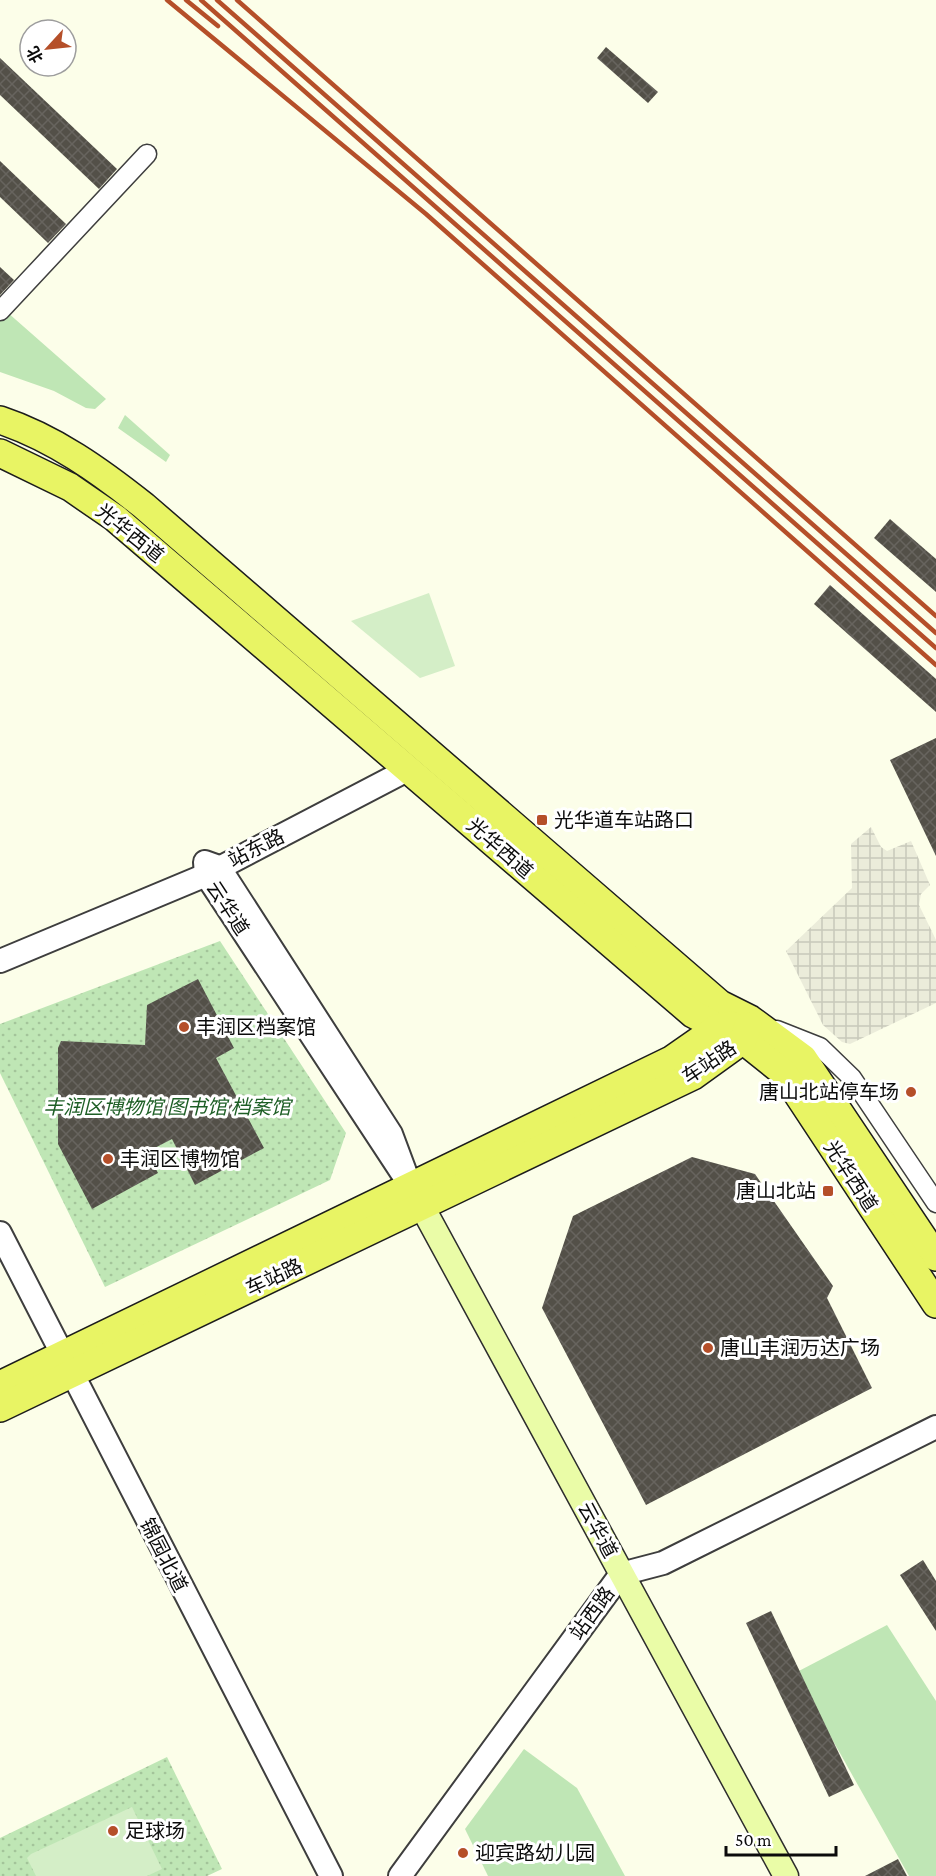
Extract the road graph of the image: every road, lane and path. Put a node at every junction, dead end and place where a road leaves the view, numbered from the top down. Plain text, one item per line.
1 (147, 154) dead end
2 (0, 310) edge
3 (0, 420) edge
4 (0, 453) edge
5 (392, 720) junction
6 (396, 760) junction
7 (210, 868) junction
8 (0, 947) edge
9 (0, 961) edge
10 (717, 1028) junction
11 (746, 1030) junction
12 (416, 1196) junction
13 (936, 1203) edge
14 (0, 1233) edge
15 (936, 1257) edge
16 (936, 1304) edge
17 (66, 1364) junction
18 (0, 1385) edge
19 (0, 1408) edge
20 (936, 1427) edge
21 (621, 1574) junction
22 (331, 1876) edge
23 (400, 1876) edge
24 (786, 1876) edge

1 - 2 street
3 - 5 main road, 光华西道
4 - 6 main road, 光华西道
5 - 6 main road
5 - 11 main road, 光华西道
6 - 7 street, 站东路
6 - 10 main road, 光华西道
7 - 8 street, 站东路
7 - 9 street, 站东路
7 - 12 street, 云华道
10 - 11 main road, 光华西道
10 - 12 main road, 车站路
11 - 12 main road, 车站路
11 - 13 street
11 - 15 main road, 光华西道
11 - 16 main road, 光华西道
12 - 17 main road, 车站路
12 - 21 main road, 云华道
14 - 17 street, 锦园北道
17 - 18 main road, 车站路
17 - 19 main road, 车站路
17 - 22 street, 锦园北道
20 - 21 street, 站西路
21 - 23 street, 站西路
21 - 24 main road, 云华道

